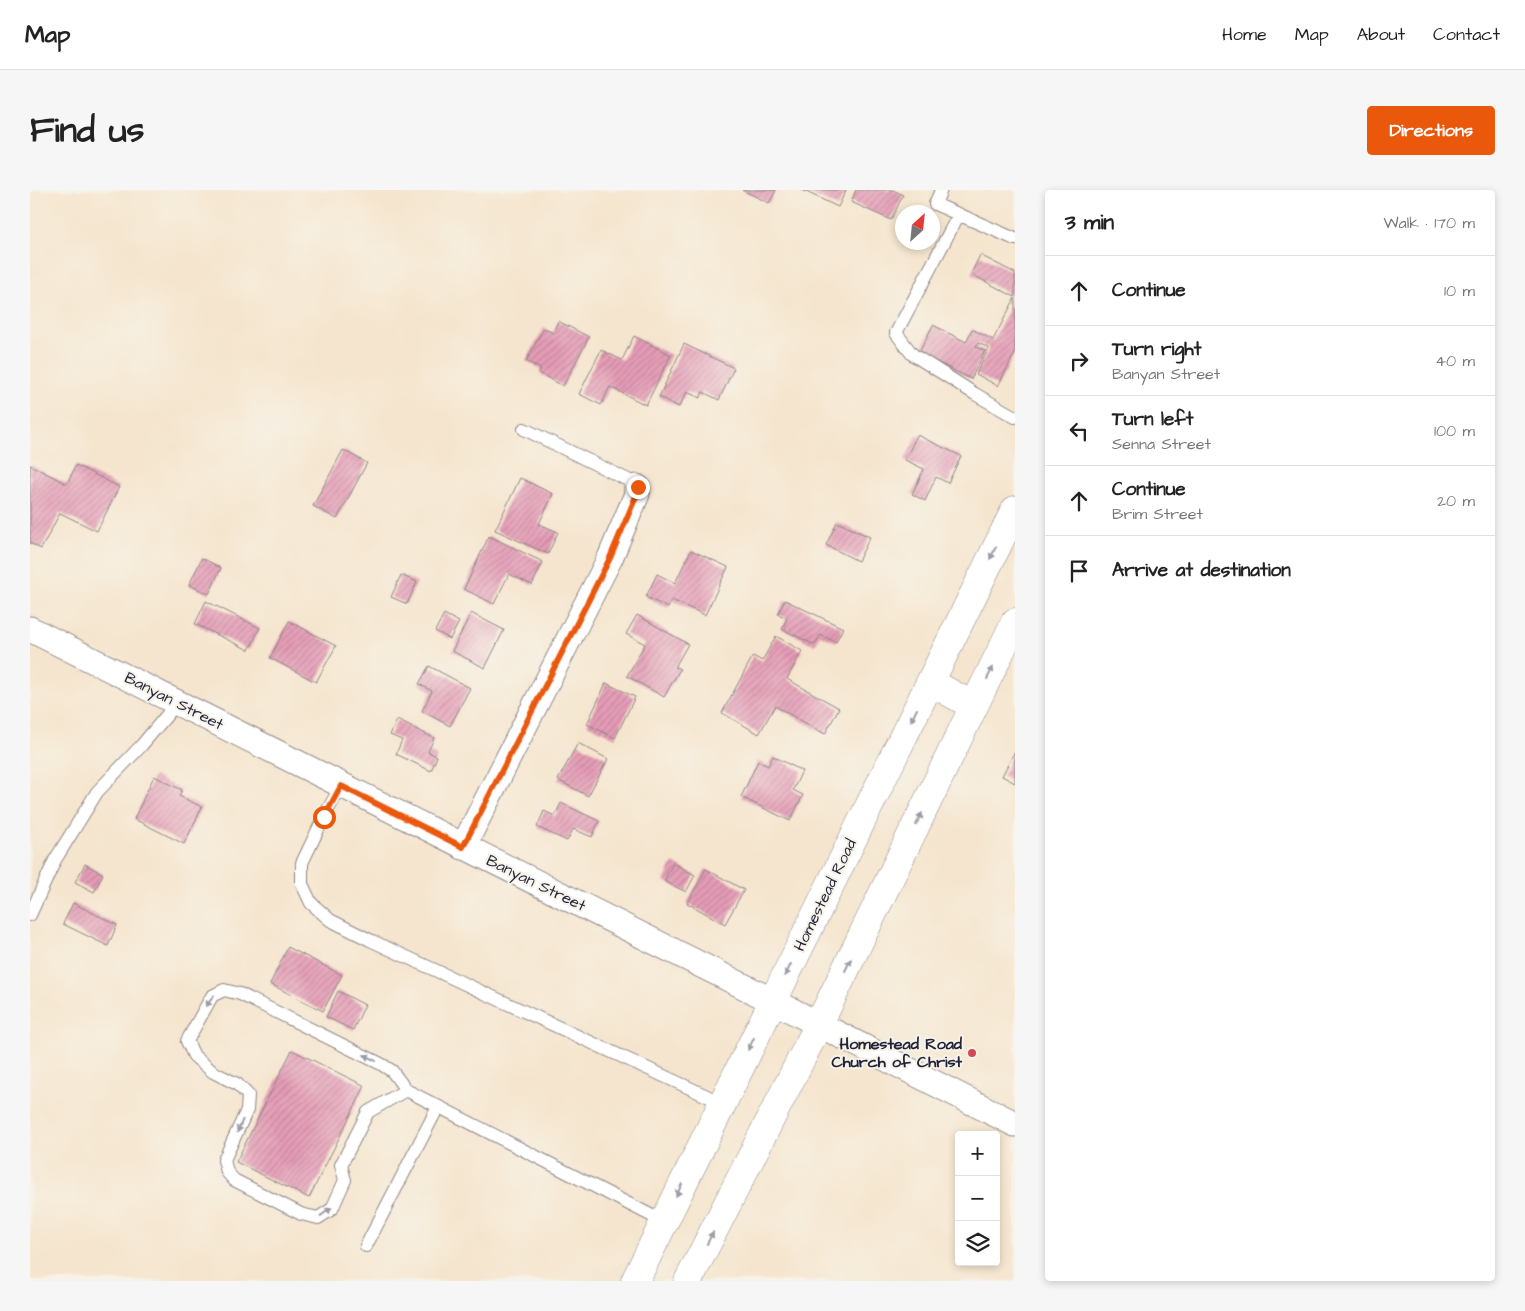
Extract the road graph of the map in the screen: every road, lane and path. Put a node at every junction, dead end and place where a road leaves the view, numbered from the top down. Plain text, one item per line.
1 (942, 190) edge
2 (959, 214) junction
3 (1015, 239) edge
4 (1015, 416) edge
5 (524, 429) dead end
6 (638, 487) joint
7 (1015, 510) edge
8 (1015, 622) edge
9 (30, 629) edge
10 (930, 682) junction
11 (177, 703) junction
12 (974, 706) junction
13 (341, 786) junction
14 (463, 847) junction
15 (30, 915) edge
16 (773, 1001) junction
17 (819, 1024) junction
18 (406, 1090) junction
19 (722, 1103) junction
20 (438, 1106) junction
21 (1015, 1124) edge
22 (664, 1222) junction
23 (366, 1246) dead end
24 (635, 1281) edge
25 (688, 1281) edge

1 - 2 lane
2 - 3 lane
2 - 4 lane
5 - 6 lane
6 - 14 street
7 -> 10 main road, Homestead Road
12 -> 8 main road
9 - 11 street, Banyan Street
10 - 12 main road
10 -> 16 main road, Homestead Road
11 - 13 street, Banyan Street
11 - 15 lane
17 -> 12 main road
13 - 14 street, Banyan Street
13 - 19 lane
14 - 16 street, Banyan Street
16 - 17 street, Banyan Street
16 -> 19 main road, Homestead Road
17 - 21 street, Banyan Street
25 -> 17 main road
18 -> 18 lane
18 - 20 lane
19 -> 22 main road, Homestead Road
20 - 22 lane
20 - 23 lane
22 - 24 main road, Homestead Road

